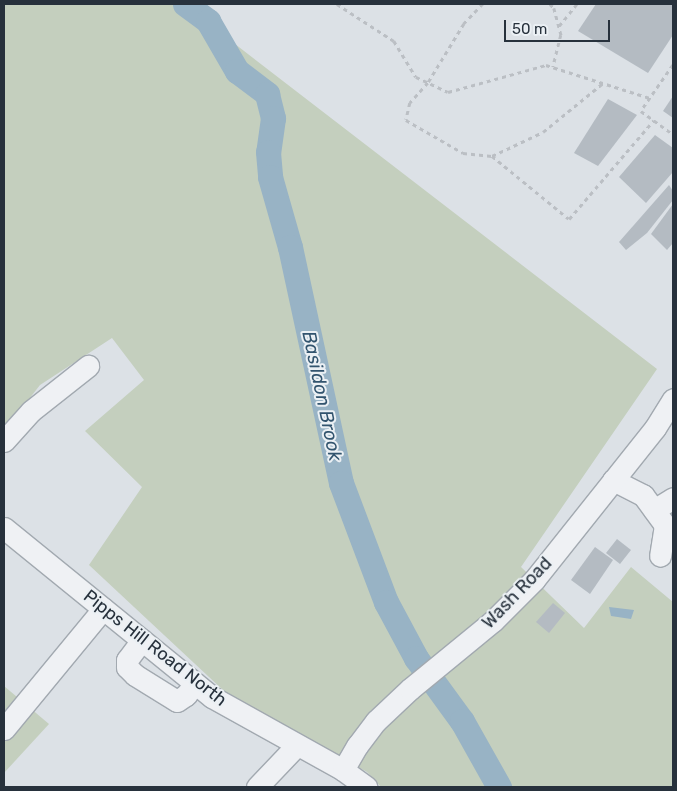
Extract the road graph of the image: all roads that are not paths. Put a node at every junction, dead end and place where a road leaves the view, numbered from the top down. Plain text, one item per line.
1 (88, 366) dead end
2 (673, 399) edge
3 (4, 441) edge
4 (614, 480) junction
5 (673, 498) edge
6 (654, 510) junction
7 (4, 528) edge
8 (660, 556) dead end
9 (104, 609) junction
10 (142, 640) junction
11 (195, 683) junction
12 (4, 729) edge
13 (297, 744) junction
14 (343, 770) junction
15 (257, 787) edge
16 (366, 787) edge

1 - 3 street
2 - 4 street, Wash Road
4 - 6 street
4 - 14 street, Wash Road
5 - 6 street
6 - 8 street
7 - 9 street, Pipps Hill Road North
9 - 10 street, Pipps Hill Road North
9 - 12 street
10 - 11 street, Pipps Hill Road North
10 - 11 street
11 - 13 street, Pipps Hill Road North
13 - 14 street, Pipps Hill Road North
13 - 15 street
14 - 16 street, Pipps Hill Road North

